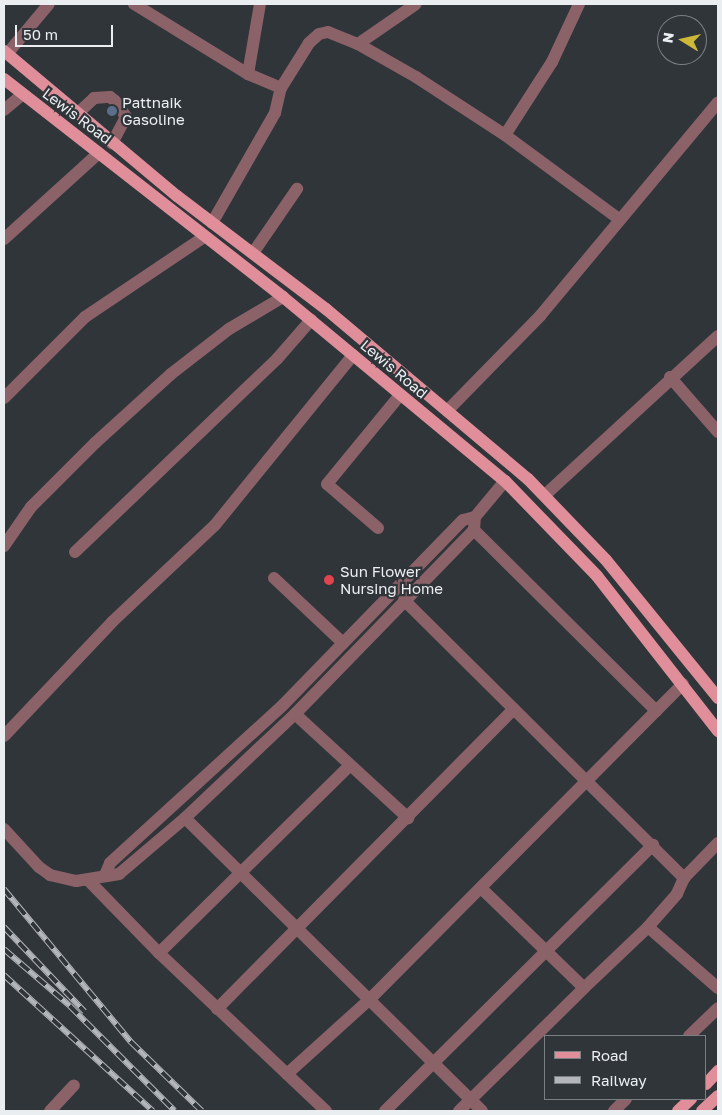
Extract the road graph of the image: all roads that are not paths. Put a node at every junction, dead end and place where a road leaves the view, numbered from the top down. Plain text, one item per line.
1 (49, 4) edge
2 (134, 4) edge
3 (260, 4) edge
4 (416, 4) edge
5 (579, 4) edge
6 (358, 44) junction
7 (5, 53) edge
8 (248, 74) junction
9 (4, 79) edge
10 (281, 88) junction
11 (22, 95) junction
12 (718, 102) edge
13 (4, 110) edge
14 (77, 114) junction
15 (505, 135) junction
16 (112, 142) junction
17 (99, 153) junction
18 (297, 189) dead end
19 (177, 196) junction
20 (168, 208) junction
21 (620, 219) junction
22 (212, 223) junction
23 (204, 237) junction
24 (4, 239) edge
25 (253, 253) junction
26 (283, 297) junction
27 (311, 320) junction
28 (718, 336) edge
29 (353, 355) junction
30 (670, 377) junction
31 (400, 395) junction
32 (4, 398) edge
33 (448, 410) junction
34 (718, 432) edge
35 (505, 481) junction
36 (545, 495) junction
37 (474, 524) junction
38 (378, 528) dead end
39 (4, 546) edge
40 (75, 552) dead end
41 (274, 578) dead end
42 (404, 600) junction
43 (343, 643) junction
44 (683, 684) junction
45 (718, 698) edge
46 (514, 709) junction
47 (656, 711) junction
48 (295, 714) junction
49 (718, 731) edge
50 (4, 736) edge
51 (350, 765) junction
52 (585, 781) junction
53 (185, 818) junction
54 (408, 818) junction
55 (4, 829) edge
56 (718, 843) edge
57 (653, 846) junction
58 (237, 873) junction
59 (105, 875) junction
60 (684, 878) junction
61 (89, 881) junction
62 (482, 888) junction
63 (648, 927) junction
64 (295, 930) junction
65 (546, 949) junction
66 (159, 952) junction
67 (584, 988) junction
68 (718, 988) edge
69 (370, 999) junction
70 (718, 1008) edge
71 (217, 1009) junction
72 (691, 1035) edge
73 (433, 1061) junction
74 (718, 1071) edge
75 (287, 1074) junction
76 (707, 1083) edge
77 (74, 1085) dead end
78 (718, 1096) edge
79 (471, 1099) junction
80 (625, 1100) edge
81 (690, 1100) edge
82 (50, 1111) edge
83 (326, 1111) edge
84 (385, 1111) edge
85 (459, 1111) edge
86 (482, 1111) edge
87 (614, 1111) edge
88 (678, 1111) edge
89 (702, 1111) edge

1 - 7 street
2 - 8 street
3 - 8 street
4 - 6 street
5 - 15 street
6 - 10 street
6 - 15 street
7 - 14 main road, Lewis Road
8 - 10 street
9 - 11 main road, Lewis Road
10 - 22 street
11 - 13 street
11 - 17 main road, Lewis Road
12 - 21 street
14 - 16 main road, Lewis Road
14 - 16 street
15 - 21 street
16 - 19 main road, Lewis Road
17 - 20 main road, Lewis Road
17 - 24 street
18 - 25 street
19 - 20 main road
19 - 22 main road, Lewis Road
20 - 23 main road, Lewis Road
21 - 33 street
22 - 25 main road, Lewis Road
23 - 26 main road, Lewis Road
23 - 32 street
25 - 33 main road, Lewis Road
26 - 27 main road, Lewis Road
26 - 39 street
27 - 29 main road, Lewis Road
27 - 40 street
28 - 30 street
29 - 31 main road, Lewis Road
29 - 50 street
30 - 34 street
30 - 36 street
31 - 35 main road, Lewis Road
31 - 38 street
33 - 36 main road, Lewis Road
35 - 37 street
35 - 44 main road, Lewis Road
36 - 45 main road, Lewis Road
37 - 42 street
37 - 43 street
37 - 47 street
41 - 43 street
42 - 46 street
42 - 48 street
43 - 59 street
44 - 47 street
44 - 49 main road, Lewis Road
46 - 52 street
46 - 54 street
47 - 52 street
48 - 51 street
48 - 53 street
51 - 54 street
51 - 58 street
52 - 57 street
52 - 62 street
53 - 58 street
53 - 59 street
54 - 64 street
55 - 61 street
56 - 60 street
57 - 60 street
57 - 65 street
58 - 64 street
58 - 66 street
59 - 61 street
60 - 63 street
61 - 66 street
62 - 65 street
62 - 69 street
63 - 67 street
63 - 68 street
64 - 69 street
64 - 71 street
65 - 67 street
65 - 73 street
66 - 71 street
67 - 79 street
69 - 73 street
69 - 75 street
70 - 72 street
71 - 75 street
73 - 79 street
73 - 84 street
74 - 76 main road
75 - 83 street
77 - 82 street
78 - 89 main road
79 - 85 street
79 - 86 street
80 - 87 street
81 - 88 main road

